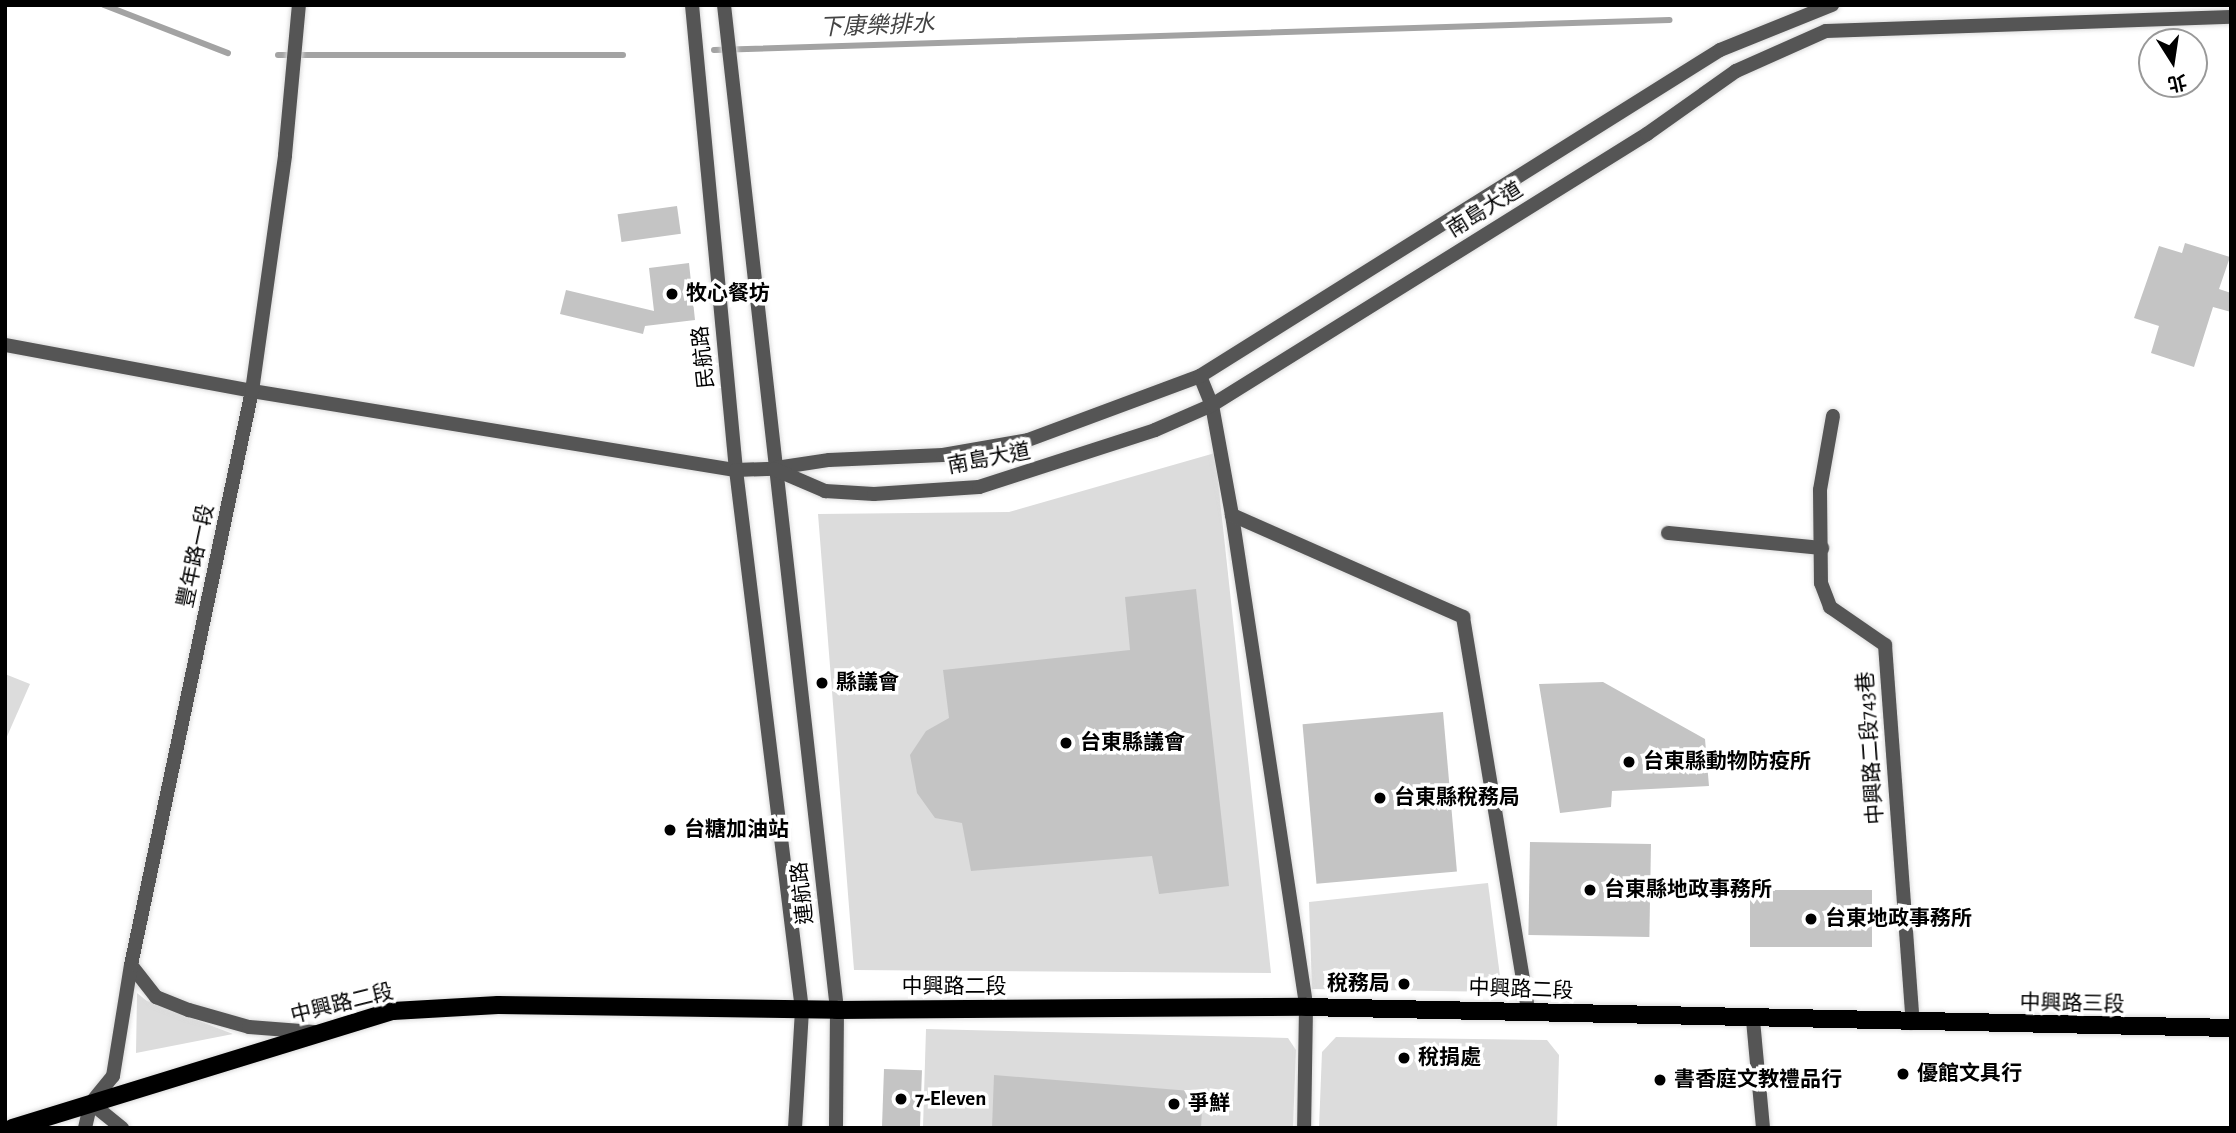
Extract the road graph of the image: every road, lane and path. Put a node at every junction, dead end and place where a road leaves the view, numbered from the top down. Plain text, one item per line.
1 (299, 5) edge
2 (692, 5) edge
3 (724, 5) edge
4 (1832, 5) edge
5 (2231, 17) edge
6 (5, 345) edge
7 (1200, 376) junction
8 (252, 391) junction
9 (1212, 405) junction
10 (1833, 416) dead end
11 (774, 469) junction
12 (736, 470) junction
13 (1232, 515) junction
14 (1668, 533) dead end
15 (1822, 548) junction
16 (763, 661) joint
17 (131, 965) junction
18 (1306, 1007) junction
19 (802, 1010) junction
20 (836, 1010) junction
21 (1529, 1013) junction
22 (1753, 1020) junction
23 (1913, 1023) junction
24 (2231, 1028) edge
25 (314, 1032) junction
26 (91, 1103) junction
27 (12, 1128) edge
28 (85, 1128) edge
29 (122, 1128) edge
30 (795, 1128) edge
31 (836, 1128) edge
32 (1304, 1128) edge
33 (1763, 1128) edge

1 - 8 street, 豐年路一段
2 - 12 street, 民航路
3 - 11 street
4 - 7 street, 南島大道
5 - 9 street, 南島大道
6 - 8 street
7 - 9 street
7 - 11 street, 南島大道
8 - 12 street
8 - 17 street, 豐年路一段
9 - 11 street, 南島大道
9 - 13 street
10 - 15 street, 中興路二段743巷
11 - 12 street
11 - 20 street, 連航路
12 - 16 street, 民航路
13 - 18 street
13 - 21 street
14 - 15 street
15 - 23 street, 中興路二段743巷
16 - 19 street, 連航路
17 - 25 street
17 - 26 street, 豐年路一段
18 - 20 main road, 中興路二段
18 - 21 main road, 中興路二段
18 - 32 street
19 - 20 main road, 中興路二段
19 - 25 main road, 中興路二段
19 - 30 street, 連航路
20 - 31 street, 連航路
21 - 22 main road, 中興路二段
22 - 23 main road, 中興路二段
22 - 33 street
23 - 24 main road, 中興路三段
25 - 26 main road, 中興路二段
26 - 27 main road, 中興路二段
26 - 28 street
26 - 29 street

